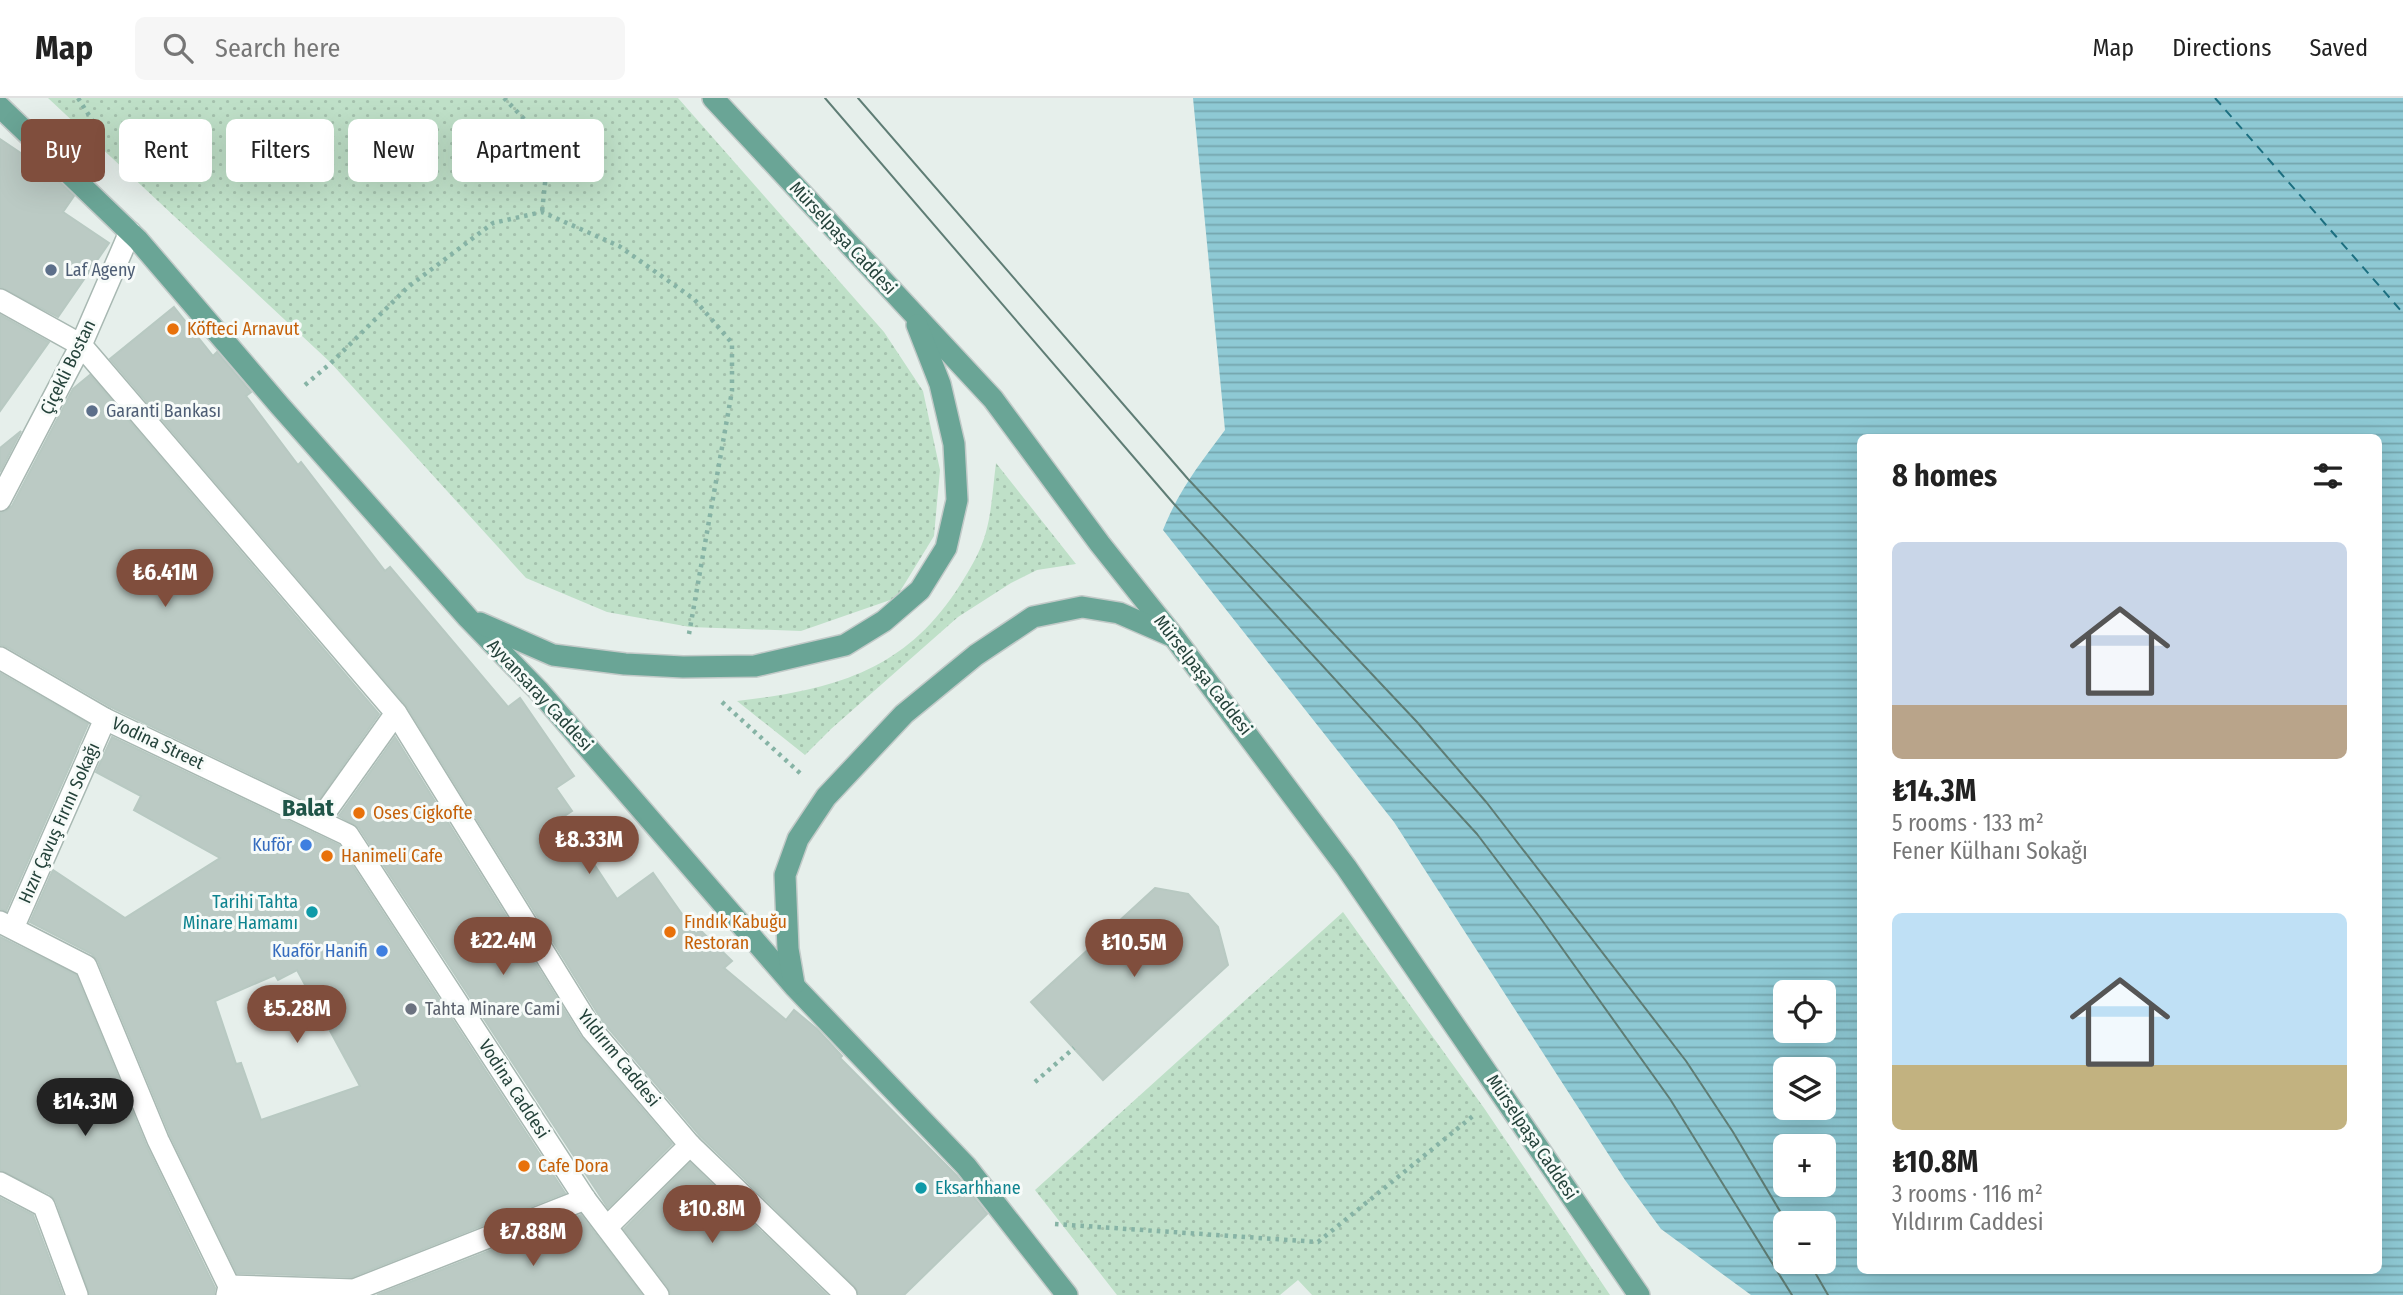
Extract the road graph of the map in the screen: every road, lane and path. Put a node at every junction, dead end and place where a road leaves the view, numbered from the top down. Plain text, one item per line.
1 (78, 98) edge
2 (504, 98) edge
3 (713, 98) edge
4 (0, 107) edge
5 (91, 119) edge
6 (21, 127) edge
7 (78, 182) edge
8 (542, 212) junction
9 (130, 232) junction
10 (0, 300) edge
11 (914, 315) junction
12 (81, 345) junction
13 (280, 405) junction
14 (0, 500) edge
15 (468, 618) junction
16 (1174, 637) junction
17 (0, 658) edge
18 (683, 667) junction
19 (396, 713) junction
20 (105, 719) junction
21 (826, 797) junction
22 (319, 821) junction
23 (6, 925) edge
24 (794, 986) junction
25 (1074, 1048) dead end
26 (1035, 1082) dead end
27 (1502, 1093) junction
28 (690, 1145) junction
29 (0, 1182) edge
30 (585, 1199) junction
31 (1047, 1224) dead end
32 (607, 1227) junction
33 (228, 1291) edge
34 (77, 1295) edge
35 (658, 1295) edge
36 (846, 1295) edge
37 (1068, 1295) edge
38 (1639, 1295) edge

1 - 5 path
2 - 8 path
3 - 11 main road, Mürselpaşa Caddesi
4 - 6 main road, Ayvansaray Caddesi
7 - 9 main road, Ayvansaray Caddesi
8 - 13 path
8 - 18 path
9 - 12 street, Çiçekli Bostan
9 - 13 main road, Ayvansaray Caddesi
10 - 12 street
11 - 16 main road, Mürselpaşa Caddesi
11 - 18 main road
12 - 14 street, Çiçekli Bostan
12 - 19 street, Yıldırım Caddesi
13 - 15 main road, Ayvansaray Caddesi
15 - 18 main road
15 - 24 main road, Ayvansaray Caddesi
16 - 21 main road
16 - 27 main road, Mürselpaşa Caddesi
17 - 20 street, Vodina Street
18 - 21 path
19 - 22 street
19 - 28 street, Yıldırım Caddesi
20 - 22 street, Vodina Street
20 - 23 street, Hızır Çavuş Fırını Sokağı
21 - 24 main road
22 - 30 street, Vodina Caddesi
23 - 33 street
24 - 37 main road, Ayvansaray Caddesi
25 - 26 path
27 - 31 path
27 - 38 main road, Mürselpaşa Caddesi
28 - 32 street
28 - 36 street, Yıldırım Caddesi
29 - 34 street
30 - 32 street, Vodina Caddesi
30 - 33 street
32 - 35 street, Vodina Caddesi

